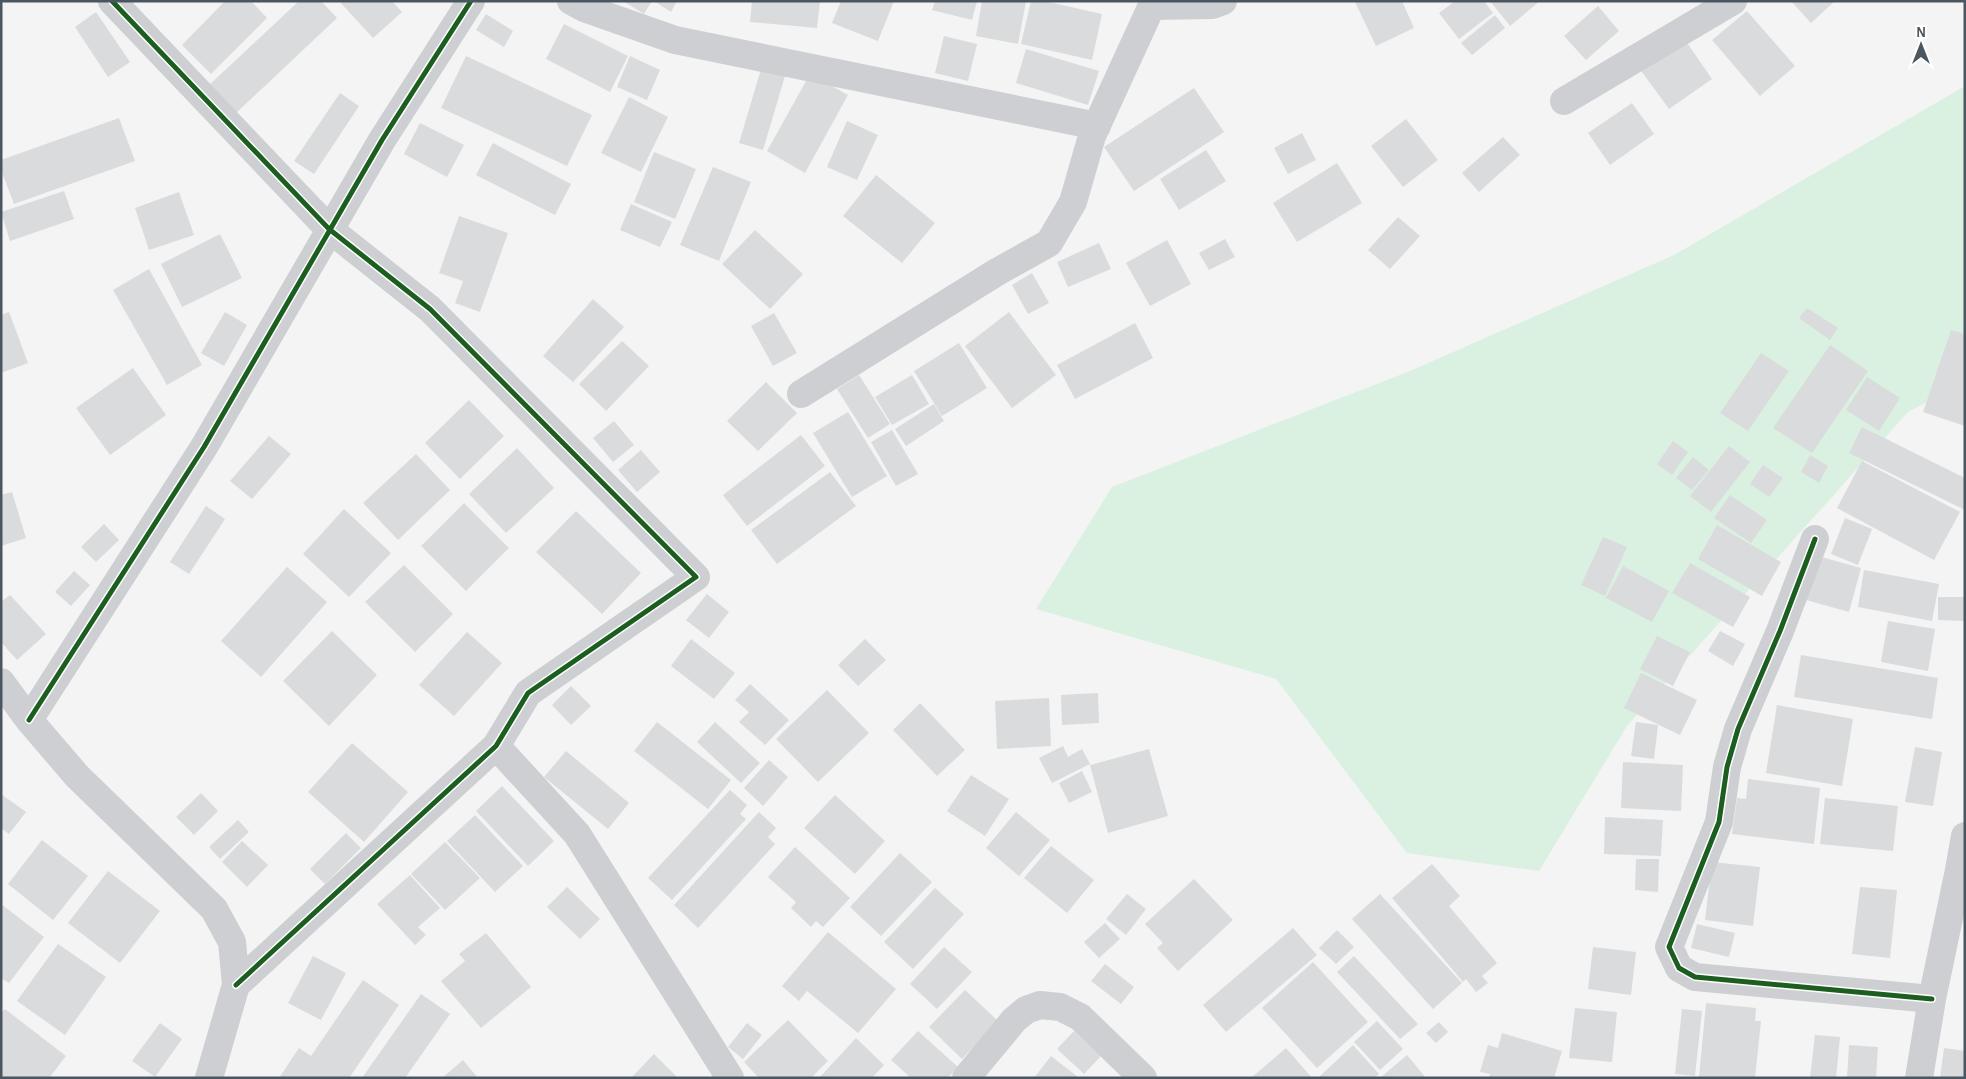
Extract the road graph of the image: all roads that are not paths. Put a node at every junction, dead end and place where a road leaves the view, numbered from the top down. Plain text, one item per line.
1 (112, 1) edge
2 (471, 1) edge
3 (572, 1) edge
4 (1223, 1) edge
5 (1733, 1) edge
6 (1153, 4) edge
7 (1564, 101) dead end
8 (1097, 126) junction
9 (330, 230) junction
10 (802, 394) dead end
11 (1815, 539) dead end
12 (1, 682) edge
13 (29, 720) junction
14 (496, 746) junction
15 (1965, 836) edge
16 (1962, 871) edge
17 (236, 986) junction
18 (1932, 998) junction
19 (209, 1078) edge
20 (730, 1078) edge
21 (966, 1078) edge
22 (1142, 1078) edge
23 (1919, 1078) edge

1 - 9 street
2 - 9 street
3 - 8 street
4 - 6 street
5 - 7 street
6 - 8 street
8 - 10 street
9 - 13 street
9 - 14 street
11 - 18 street
12 - 13 street
13 - 17 street
14 - 17 street
14 - 20 street
15 - 16 street
16 - 18 street
17 - 19 street
18 - 23 street
21 - 22 street

